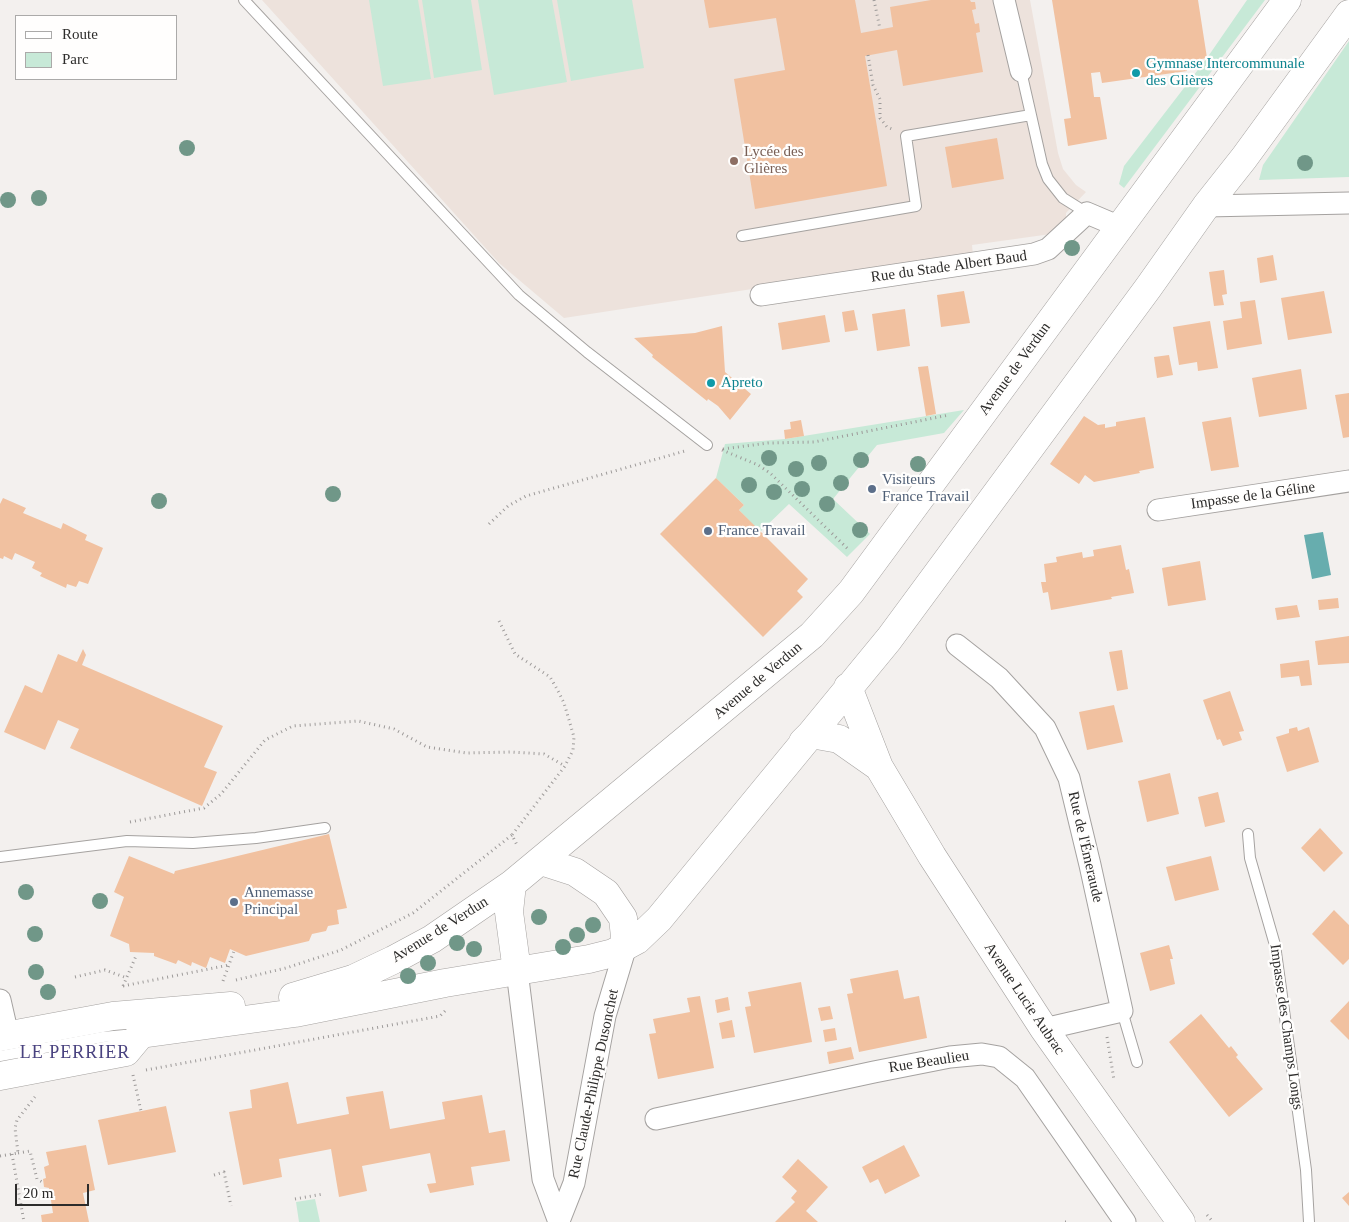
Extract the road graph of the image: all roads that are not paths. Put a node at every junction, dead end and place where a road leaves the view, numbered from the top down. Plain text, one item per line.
1 (244, 0) edge
2 (1004, 0) edge
3 (1287, 0) edge
4 (1349, 14) edge
5 (1021, 71) joint
6 (1031, 115) junction
7 (1349, 203) edge
8 (1206, 206) junction
9 (1087, 212) junction
10 (1120, 227) junction
11 (742, 236) dead end
12 (761, 295) dead end
13 (707, 445) road end
14 (1349, 481) edge
15 (1158, 510) dead end
16 (957, 645) dead end
17 (848, 686) junction
18 (803, 742) junction
19 (879, 767) junction
20 (325, 828) dead end
21 (1248, 834) dead end
22 (0, 858) edge
23 (528, 872) junction
24 (626, 946) junction
25 (517, 971) junction
26 (0, 1000) edge
27 (1112, 1013) junction
28 (1044, 1029) junction
29 (141, 1034) junction
30 (3, 1043) edge
31 (1137, 1062) dead end
32 (0, 1076) edge
33 (656, 1119) dead end
34 (1192, 1217) edge
35 (559, 1221) edge
36 (1125, 1222) edge
37 (1309, 1222) edge

1 - 13 lane
2 - 5 street
3 - 10 street, Avenue de Verdun
4 - 8 street
5 - 6 lane
6 - 9 lane
6 - 11 lane
7 - 8 street
8 - 17 street
9 - 10 street
9 - 12 street, Rue du Stade Albert Baud
10 - 23 street, Avenue de Verdun
14 - 15 street, Impasse de la Géline
16 - 27 street, Rue de l'Émeraude
17 - 18 street
17 - 19 street, Avenue Lucie Aubrac
18 - 19 street, Avenue Lucie Aubrac
18 - 24 street
19 - 28 street, Avenue Lucie Aubrac
20 - 22 lane
21 - 37 lane, Impasse des Champs Longs
23 - 24 street
23 - 25 street
23 - 30 street, Avenue de Verdun
24 - 25 street
24 - 35 street, Rue Claude-Philippe Dusonchet
25 - 29 street
25 - 35 street, Rue Claude-Philippe Dusonchet
26 - 30 street
27 - 28 street
27 - 31 lane
28 - 34 street, Avenue Lucie Aubrac
29 - 30 lane
29 - 32 street
33 - 36 street, Rue Beaulieu

